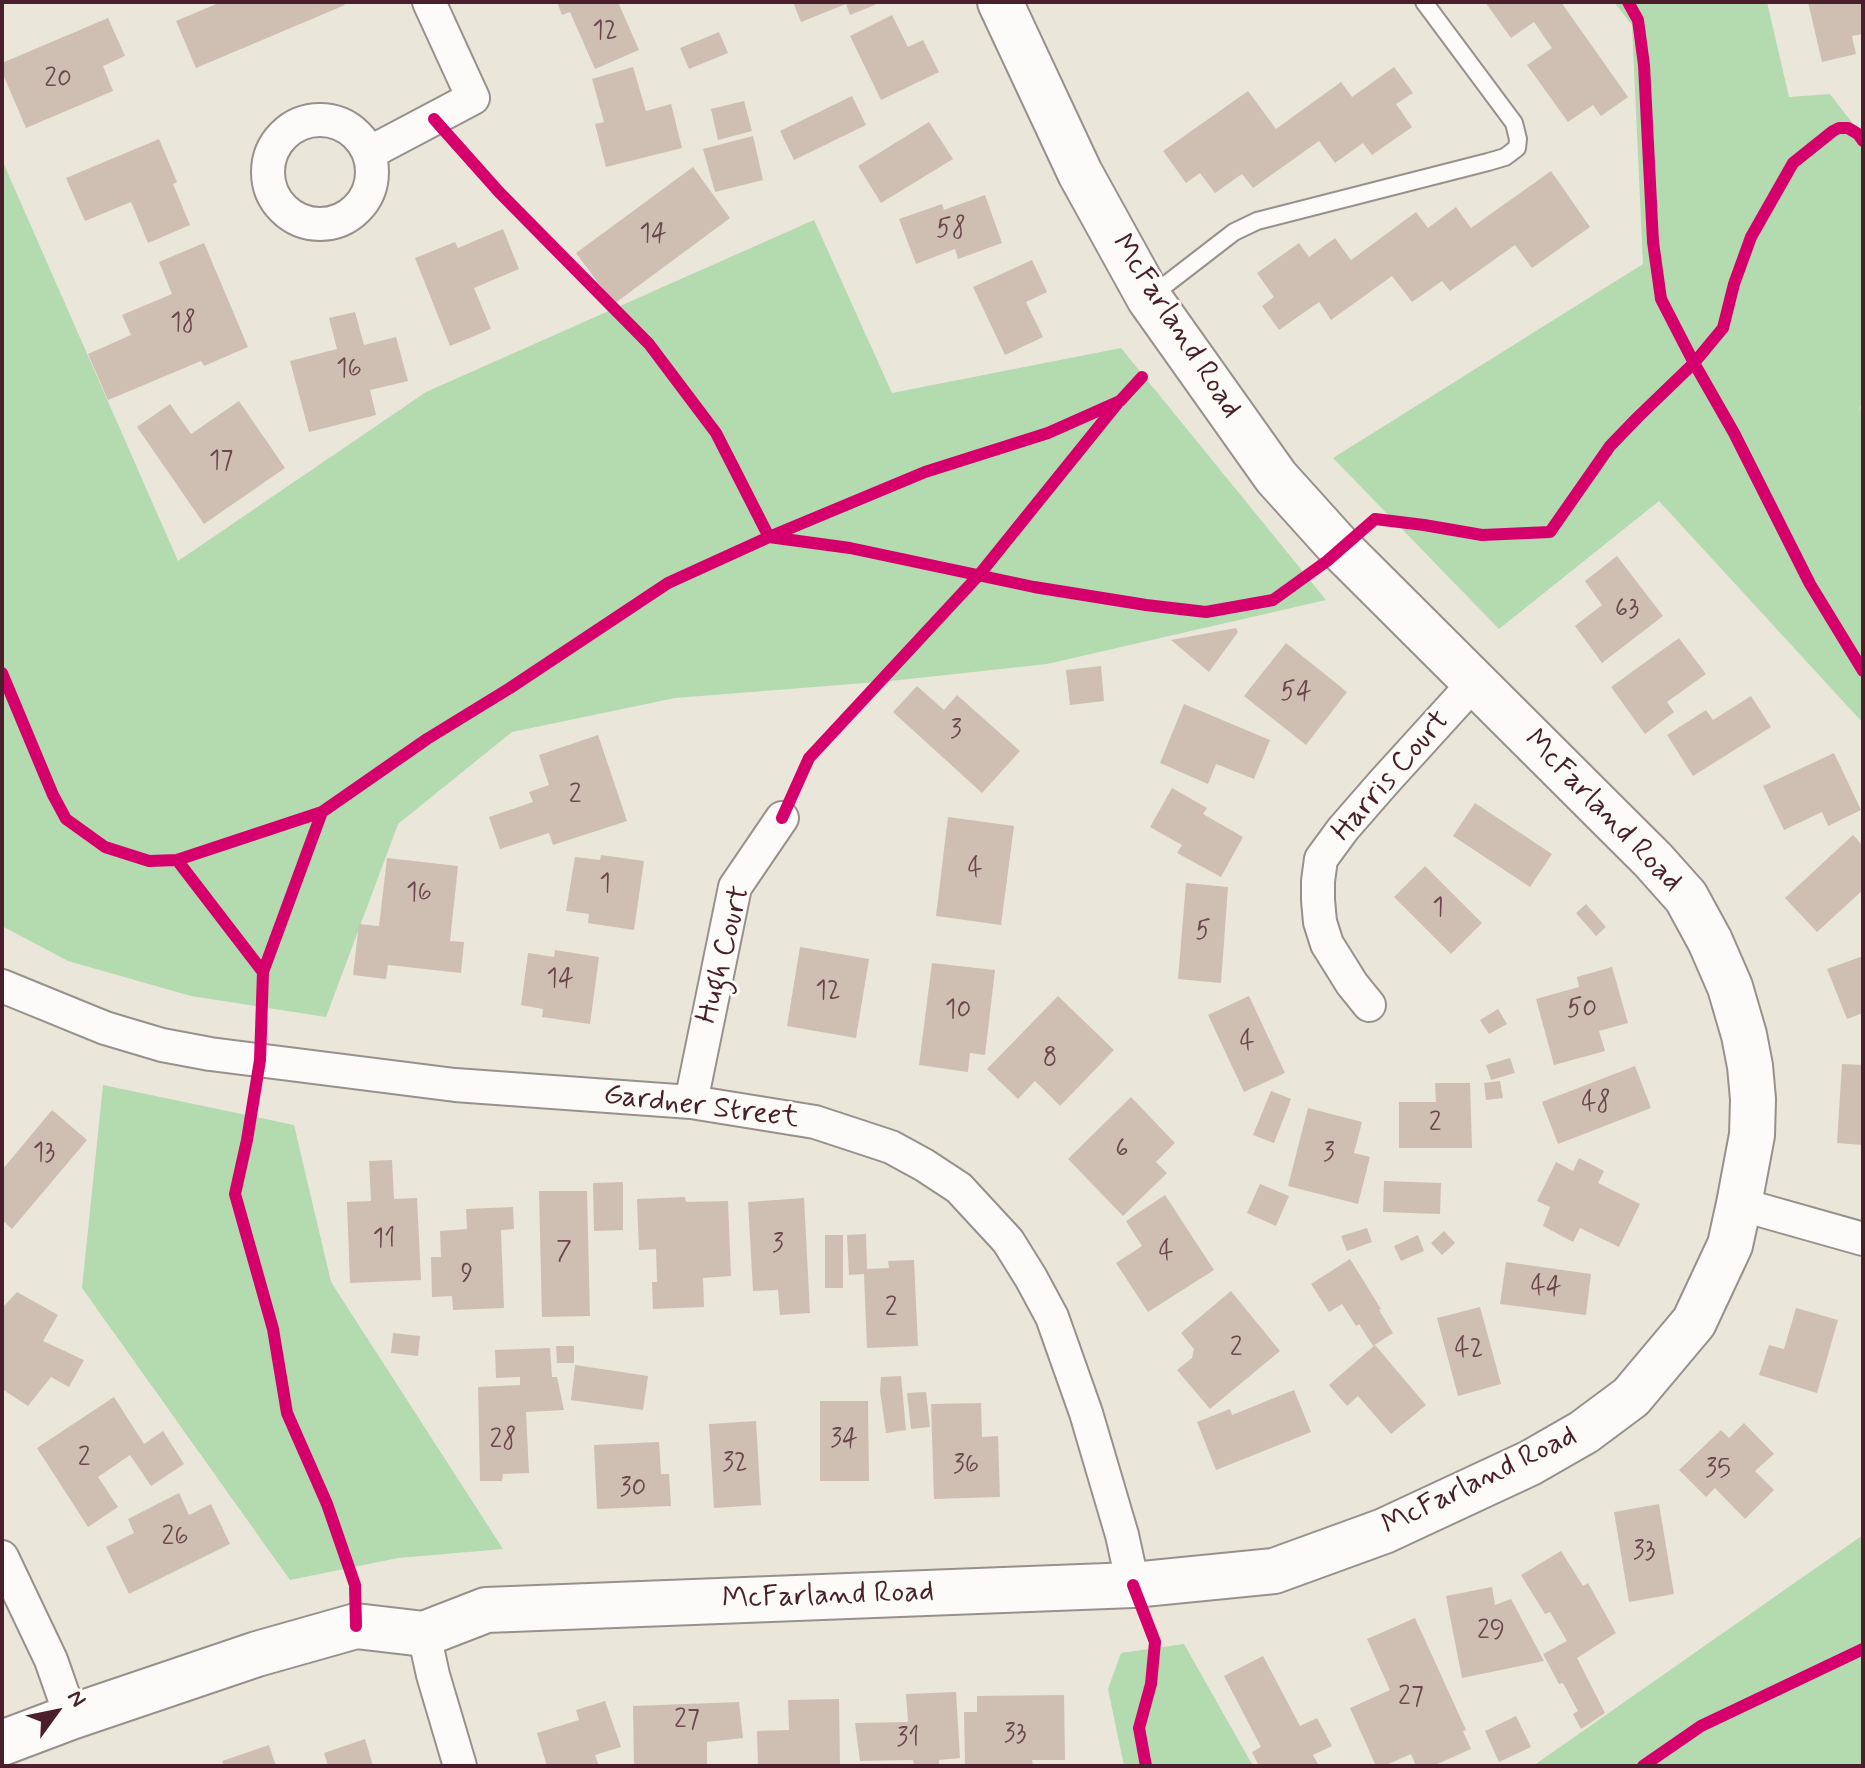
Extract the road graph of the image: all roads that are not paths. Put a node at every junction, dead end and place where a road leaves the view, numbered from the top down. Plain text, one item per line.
1 (429, 2) edge
2 (1000, 2) edge
3 (1424, 2) edge
4 (369, 153) dead end
5 (1149, 298) junction
6 (1474, 683) junction
7 (782, 818) dead end
8 (2, 986) edge
9 (1369, 1005) dead end
10 (691, 1102) junction
11 (1739, 1204) junction
12 (1863, 1239) edge
13 (2, 1557) edge
14 (1133, 1585) junction
15 (424, 1634) junction
16 (71, 1717) junction
17 (2, 1743) edge
18 (460, 1766) edge

1 - 4 street
2 - 5 street, McFarland Road
3 - 5 lane
5 - 6 street, McFarland Road
6 - 9 street, Harris Court
6 - 11 street, McFarland Road
7 - 10 street, Hugh Court
8 - 10 street, Gardner Street
10 - 14 street, Gardner Street
11 - 12 street
11 - 14 street, McFarland Road
13 - 16 street
14 - 15 street, McFarland Road
15 - 16 street, McFarland Road
15 - 18 street
16 - 17 street, McFarland Road

